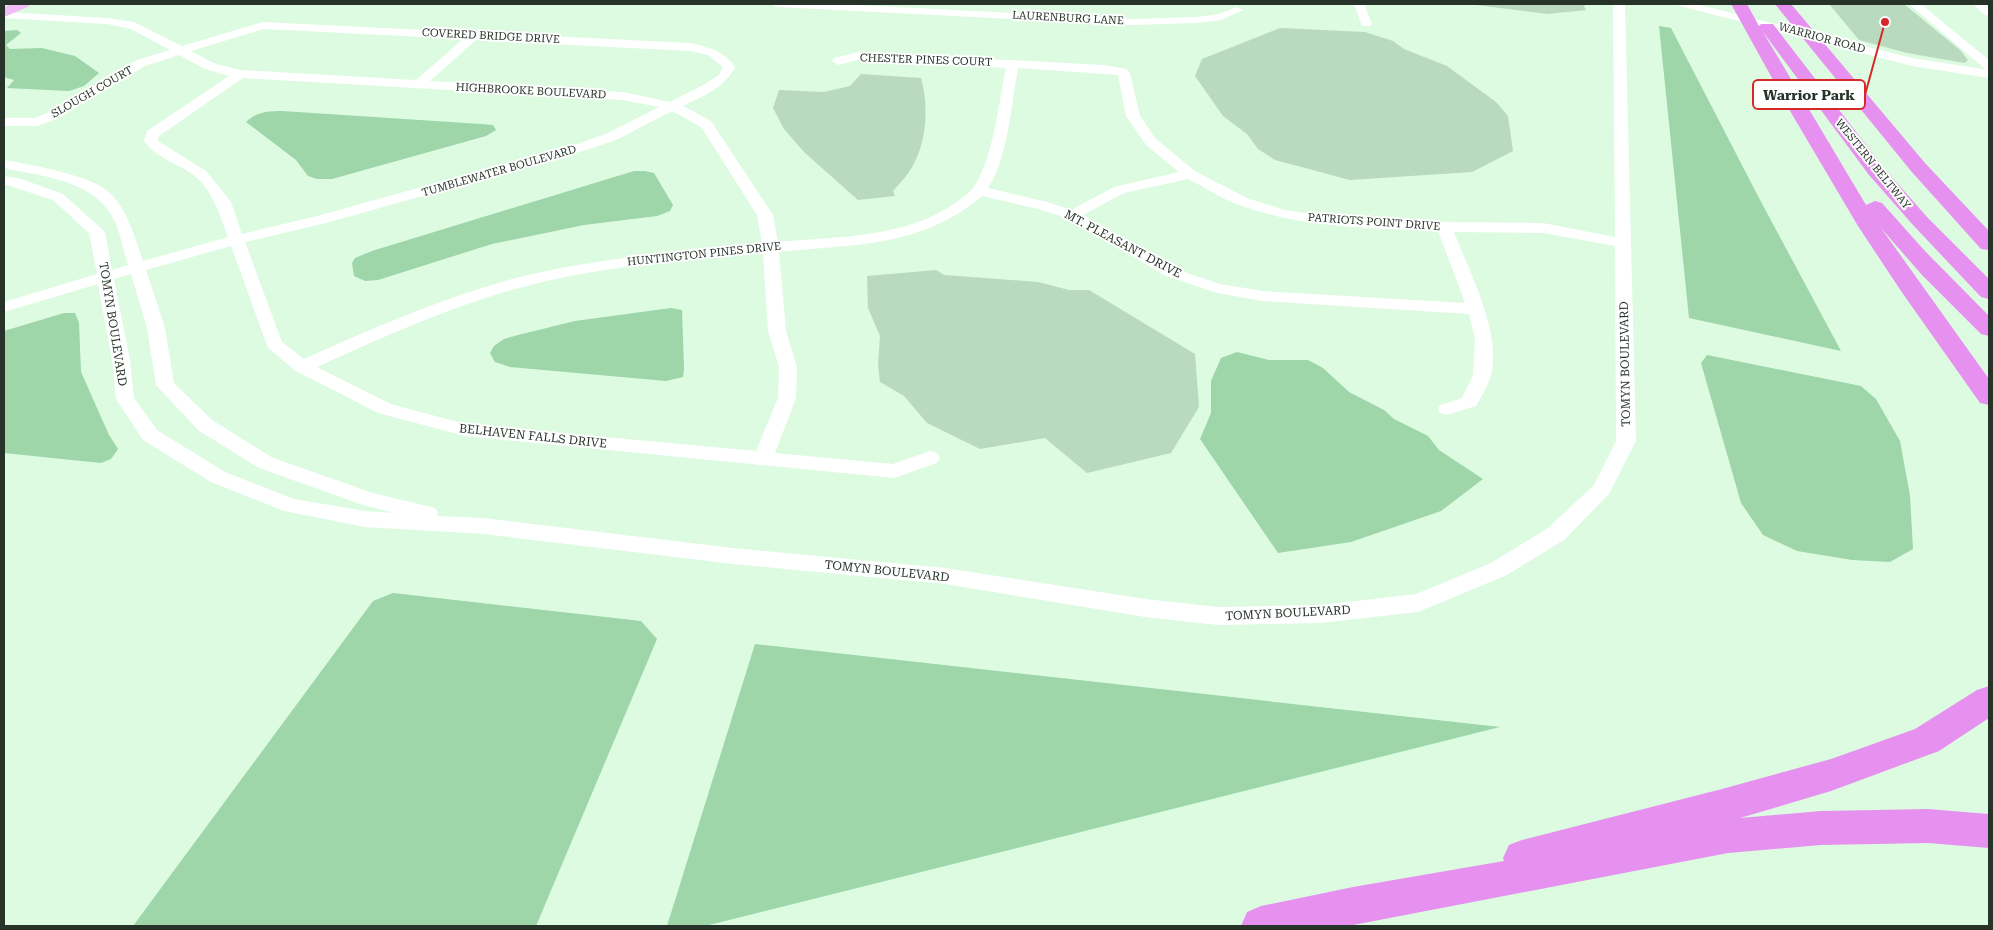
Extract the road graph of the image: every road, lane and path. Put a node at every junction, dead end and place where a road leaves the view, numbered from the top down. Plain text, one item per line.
1 (23, 4) edge
2 (778, 4) edge
3 (1030, 4) edge
4 (1359, 4) edge
5 (1619, 4) edge
6 (1684, 4) edge
7 (1784, 4) edge
8 (1914, 4) edge
9 (1978, 4) edge
10 (1238, 10) dead end
11 (1747, 10) edge
12 (1989, 12) edge
13 (4, 14) edge
14 (1026, 16) junction
15 (1366, 24) dead end
16 (474, 35) junction
17 (178, 51) junction
18 (838, 61) dead end
19 (1013, 64) junction
20 (1989, 66) edge
21 (240, 74) junction
22 (1989, 74) edge
23 (418, 84) junction
24 (1790, 97) junction
25 (671, 106) junction
26 (4, 122) edge
27 (4, 164) edge
28 (1190, 174) junction
29 (4, 180) edge
30 (979, 191) junction
31 (1962, 214) junction
32 (1072, 215) junction
33 (1444, 227) junction
34 (1989, 237) edge
35 (1623, 243) junction
36 (238, 244) junction
37 (1989, 244) edge
38 (771, 248) junction
39 (138, 272) junction
40 (106, 281) junction
41 (1989, 292) edge
42 (4, 307) edge
43 (1476, 309) junction
44 (4, 316) edge
45 (1989, 329) edge
46 (302, 367) junction
47 (1989, 397) edge
48 (1447, 409) dead end
49 (763, 458) junction
50 (930, 458) dead end
51 (484, 526) junction
52 (1989, 700) edge
53 (1725, 821) junction
54 (1989, 831) edge
55 (1261, 926) edge

1 - 13 main road
2 - 14 street, LAURENBURG LANE
3 - 14 street
4 - 15 street
5 - 35 street, TOMYN BOULEVARD
6 - 22 street, WARRIOR ROAD
7 - 31 highway
8 - 20 street
9 - 12 street
10 - 14 street, LAURENBURG LANE
11 - 24 highway
11 - 41 highway, WESTERN BELTWAY
13 - 17 street, HIGHBROOKE BOULEVARD
16 - 17 street, COVERED BRIDGE DRIVE
16 - 23 street
16 - 25 street, COVERED BRIDGE DRIVE
17 - 21 street, HIGHBROOKE BOULEVARD
17 - 26 street, SLOUGH COURT
18 - 19 street, CHESTER PINES COURT
19 - 28 street, PATRIOTS POINT DRIVE
19 - 30 street, HUNTINGTON PINES DRIVE
21 - 23 street, HIGHBROOKE BOULEVARD
21 - 36 street, BELHAVEN FALLS DRIVE
23 - 25 street, HIGHBROOKE BOULEVARD
24 - 45 highway
24 - 47 highway
25 - 36 street, TUMBLEWATER BOULEVARD
25 - 38 street, HIGHBROOKE BOULEVARD
27 - 39 street, TOMYN BOULEVARD
28 - 32 street
28 - 33 street, PATRIOTS POINT DRIVE
29 - 40 street, TOMYN BOULEVARD
30 - 32 street, MT. PLEASANT DRIVE
30 - 38 street, HUNTINGTON PINES DRIVE
31 - 34 highway
31 - 37 highway
32 - 43 street, MT. PLEASANT DRIVE
33 - 35 street, PATRIOTS POINT DRIVE
33 - 43 street
35 - 51 street, TOMYN BOULEVARD
36 - 39 street, TUMBLEWATER BOULEVARD
36 - 46 street, BELHAVEN FALLS DRIVE
38 - 46 street, HUNTINGTON PINES DRIVE
38 - 49 street, HIGHBROOKE BOULEVARD
39 - 40 street, TUMBLEWATER BOULEVARD
39 - 51 street, TOMYN BOULEVARD
40 - 42 street
40 - 44 street
40 - 51 street, TOMYN BOULEVARD
43 - 48 street
46 - 49 street, BELHAVEN FALLS DRIVE
49 - 50 street, BELHAVEN FALLS DRIVE
52 - 53 highway
53 - 54 highway
53 - 55 highway

